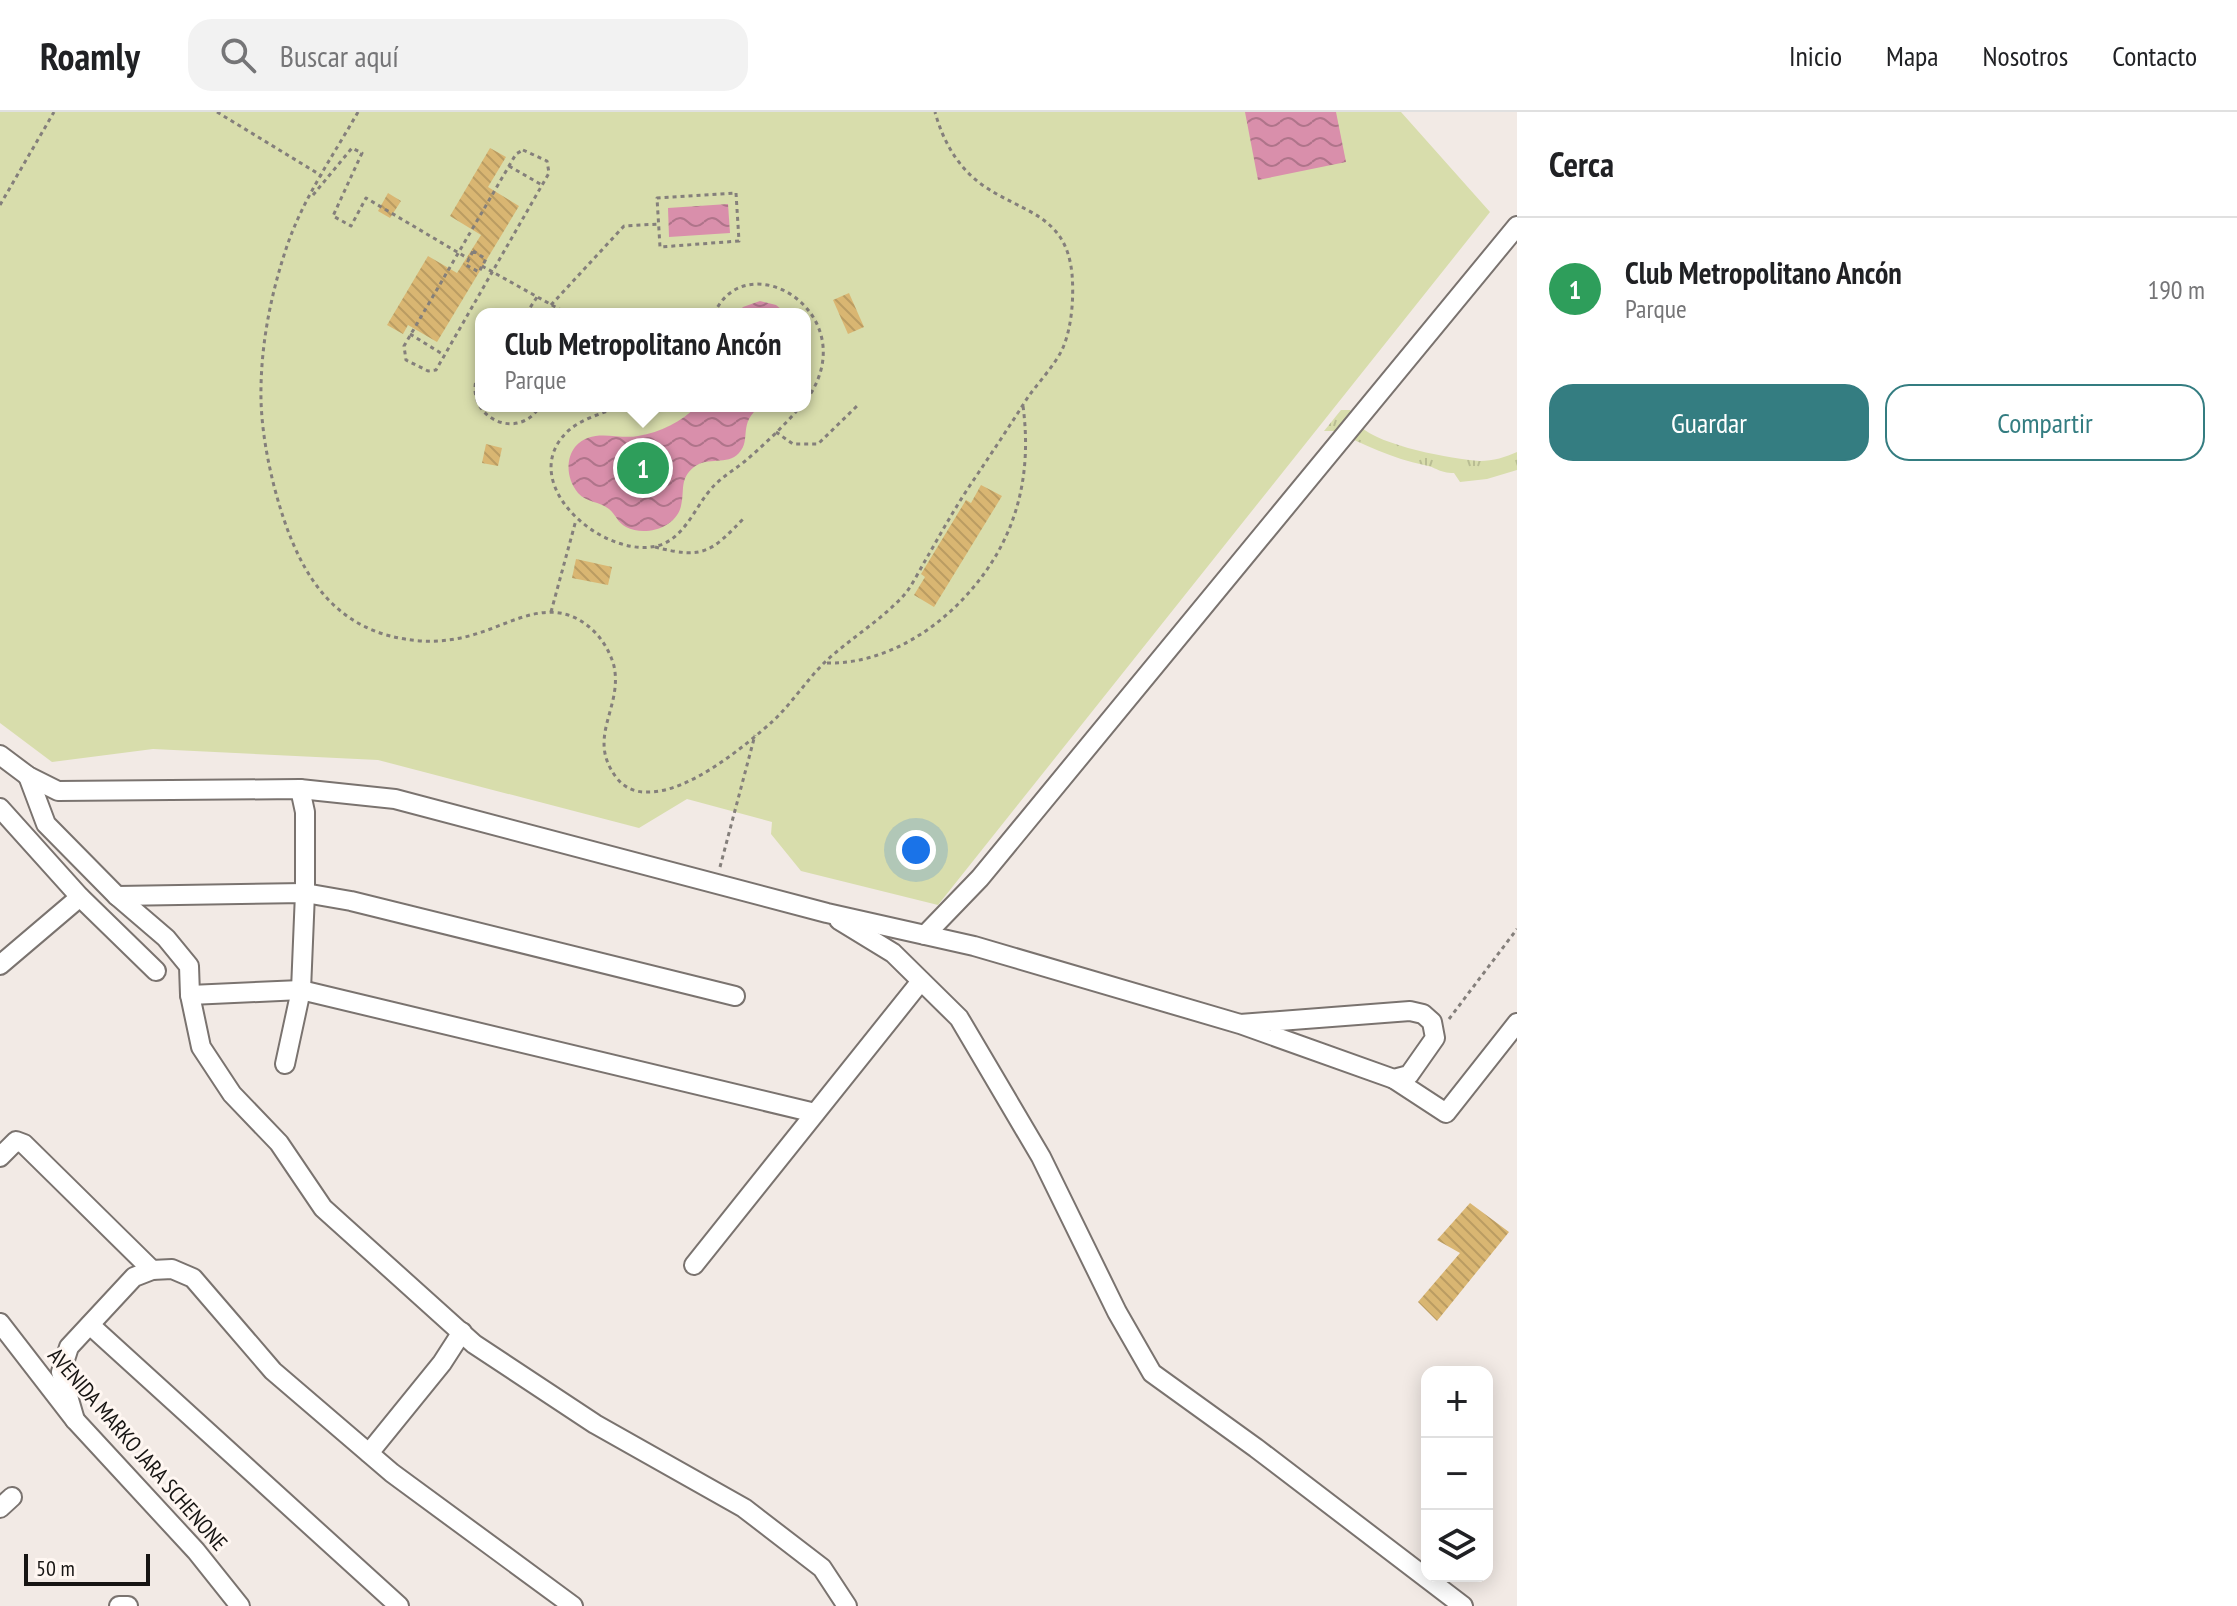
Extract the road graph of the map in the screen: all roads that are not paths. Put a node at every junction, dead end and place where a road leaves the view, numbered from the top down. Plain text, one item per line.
1 (1517, 226) edge
2 (0, 755) edge
3 (28, 776) junction
4 (300, 789) junction
5 (0, 808) edge
6 (305, 893) junction
7 (117, 896) junction
8 (80, 897) junction
9 (827, 913) junction
10 (925, 935) junction
11 (0, 965) edge
12 (156, 971) dead end
13 (921, 981) junction
14 (301, 990) junction
15 (190, 995) junction
16 (735, 996) dead end
17 (1517, 1023) edge
18 (1240, 1024) junction
19 (285, 1064) dead end
20 (1394, 1079) junction
21 (815, 1113) junction
22 (0, 1157) edge
23 (694, 1265) dead end
24 (152, 1270) junction
25 (0, 1323) edge
26 (90, 1325) junction
27 (462, 1332) junction
28 (75, 1420) junction
29 (369, 1453) junction
30 (119, 1606) edge
31 (127, 1606) edge
32 (240, 1606) edge
33 (399, 1606) edge
34 (573, 1606) edge
35 (847, 1606) edge
36 (1463, 1606) edge

1 - 10 street
2 - 3 street
3 - 4 street
3 - 7 street
4 - 6 street
4 - 9 street
5 - 8 street
6 - 7 street
6 - 14 street
6 - 16 street
7 - 15 street
8 - 11 street
8 - 12 street
9 - 10 street
9 - 13 street
10 - 18 street
13 - 21 street
13 - 36 street
14 - 15 street
14 - 19 street
14 - 21 street
15 - 27 street
17 - 20 street
18 - 20 street
18 - 20 street
21 - 23 street
22 - 24 street
24 - 26 street
24 - 29 street
25 - 28 street, AVENIDA MARKO JARA SCHENONE
26 - 28 street
26 - 33 street
27 - 29 street
27 - 35 street
28 - 32 street, AVENIDA MARKO JARA SCHENONE
29 - 34 street
30 - 31 street

